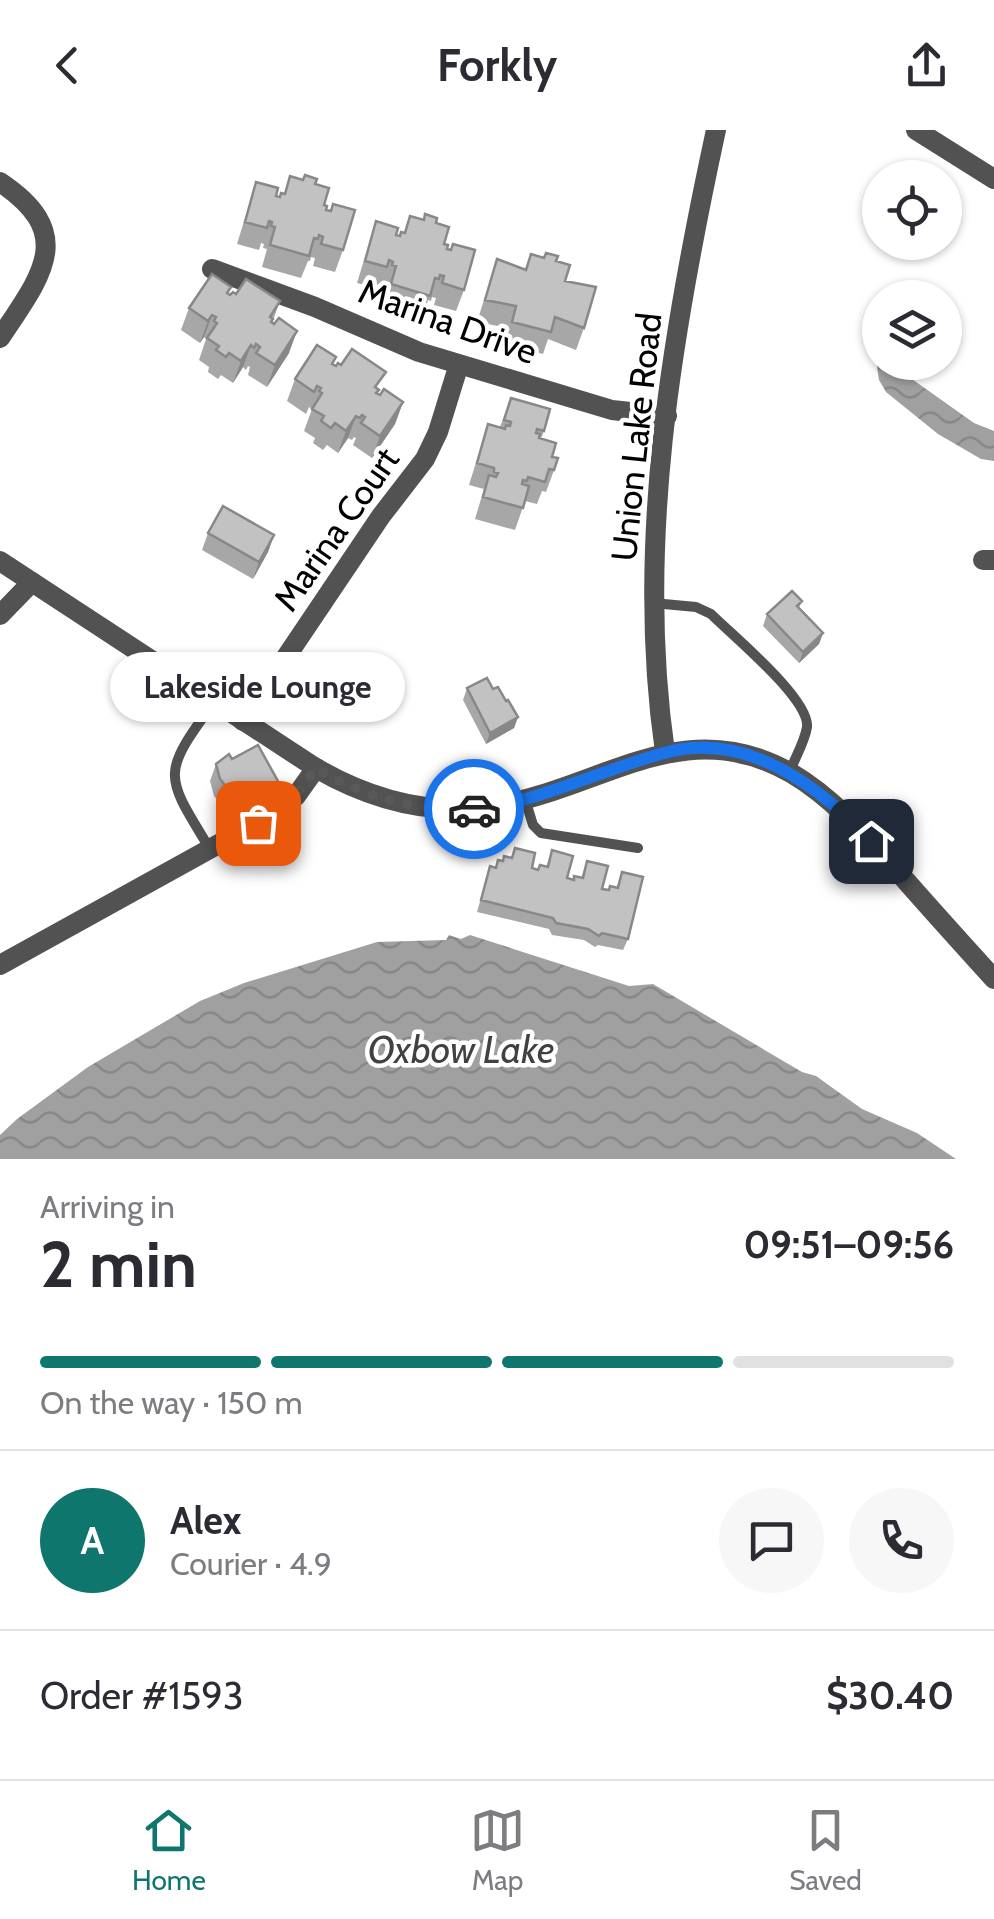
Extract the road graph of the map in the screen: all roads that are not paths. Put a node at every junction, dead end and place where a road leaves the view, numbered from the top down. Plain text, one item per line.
1 (716, 130) edge
2 (916, 130) edge
3 (994, 179) edge
4 (0, 182) edge
5 (212, 269) dead end
6 (0, 338) edge
7 (459, 364) junction
8 (667, 416) junction
9 (0, 561) edge
10 (32, 582) junction
11 (653, 604) junction
12 (0, 615) edge
13 (214, 702) junction
14 (244, 722) junction
15 (666, 752) junction
16 (316, 768) junction
17 (790, 772) junction
18 (525, 799) junction
19 (638, 848) dead end
20 (210, 849) junction
21 (0, 965) edge
22 (994, 979) edge

1 - 8 street, Union Lake Road
2 - 3 street
4 - 6 street
5 - 7 street, Marina Drive
7 - 8 street, Marina Drive
7 - 14 street, Marina Court
8 - 11 street, Union Lake Road
9 - 10 street
10 - 12 street
10 - 13 street
11 - 15 street, Union Lake Road
11 - 17 lane
13 - 14 street
13 - 20 lane
14 - 16 street
15 - 17 street
15 - 18 street
16 - 18 street
16 - 20 street
17 - 22 street
18 - 19 lane
20 - 21 street

